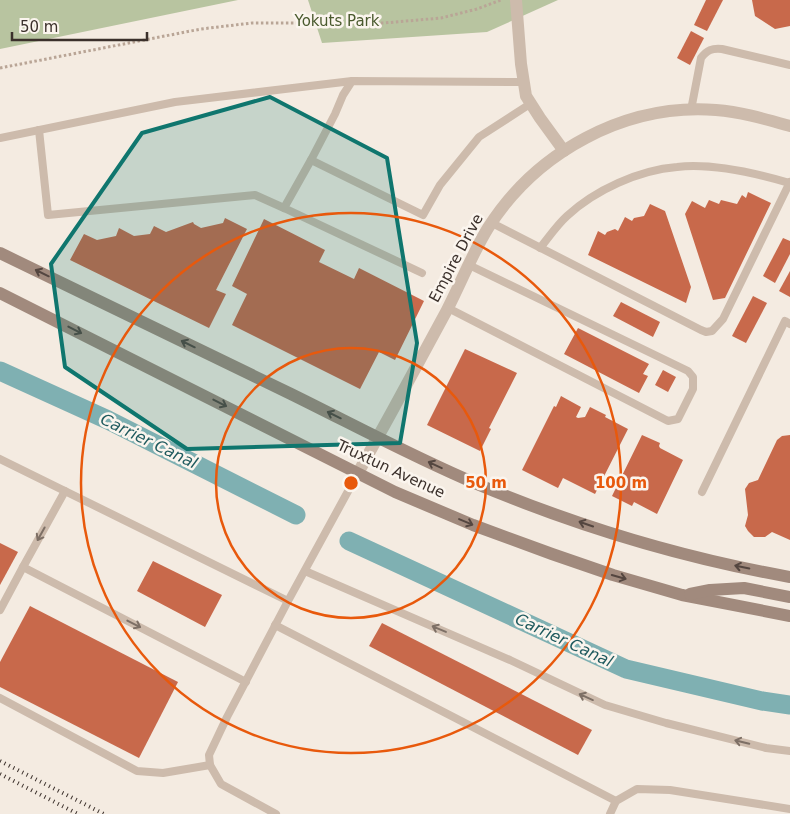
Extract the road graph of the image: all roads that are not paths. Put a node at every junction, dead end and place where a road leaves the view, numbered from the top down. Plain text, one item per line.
1 (516, 0) edge
2 (790, 64) edge
3 (352, 80) junction
4 (524, 82) junction
5 (530, 104) junction
6 (691, 110) junction
7 (790, 126) edge
8 (39, 130) junction
9 (0, 138) edge
10 (564, 151) junction
11 (311, 160) junction
12 (790, 182) edge
13 (284, 208) junction
14 (492, 223) junction
15 (540, 248) junction
16 (0, 252) edge
17 (469, 265) junction
18 (422, 273) dead end
19 (0, 293) edge
20 (448, 308) junction
21 (790, 324) edge
22 (378, 437) junction
23 (0, 459) edge
24 (358, 473) junction
25 (65, 491) junction
26 (702, 492) dead end
27 (23, 568) junction
28 (305, 571) junction
29 (790, 577) edge
30 (682, 595) junction
31 (790, 597) edge
32 (288, 601) junction
33 (0, 610) edge
34 (790, 616) edge
35 (275, 625) junction
36 (246, 682) junction
37 (0, 698) edge
38 (790, 751) edge
39 (210, 765) junction
40 (616, 801) junction
41 (790, 809) edge
42 (276, 814) edge
43 (610, 814) edge

1 - 4 street
2 - 6 lane
3 - 4 lane
3 - 8 lane
3 - 11 lane
4 - 5 street
5 - 10 street
5 - 11 lane
6 - 7 street, Empire Drive
6 - 10 street, Empire Drive
8 - 9 lane
8 - 13 lane
10 - 14 street, Empire Drive
11 - 13 lane
12 - 15 lane
12 - 15 lane
13 - 18 lane
14 - 15 lane
14 - 17 street, Empire Drive
22 -> 16 main road, Truxtun Avenue
17 - 20 street, Empire Drive
17 - 20 lane
19 -> 24 main road, Truxtun Avenue
20 - 22 street, Empire Drive
21 - 26 lane
22 - 24 street, Empire Drive
29 -> 22 main road, Truxtun Avenue
23 - 25 lane
24 - 28 lane
24 -> 30 main road, Truxtun Avenue
25 -> 27 lane
25 - 32 lane
27 - 33 lane
27 -> 36 lane
28 - 32 lane
38 -> 28 lane
30 - 31 main road
30 - 34 main road, Truxtun Avenue
32 - 35 lane
35 - 36 lane
35 - 40 lane
36 - 39 lane
37 - 39 lane
39 - 42 lane
40 - 41 lane
40 - 43 lane

